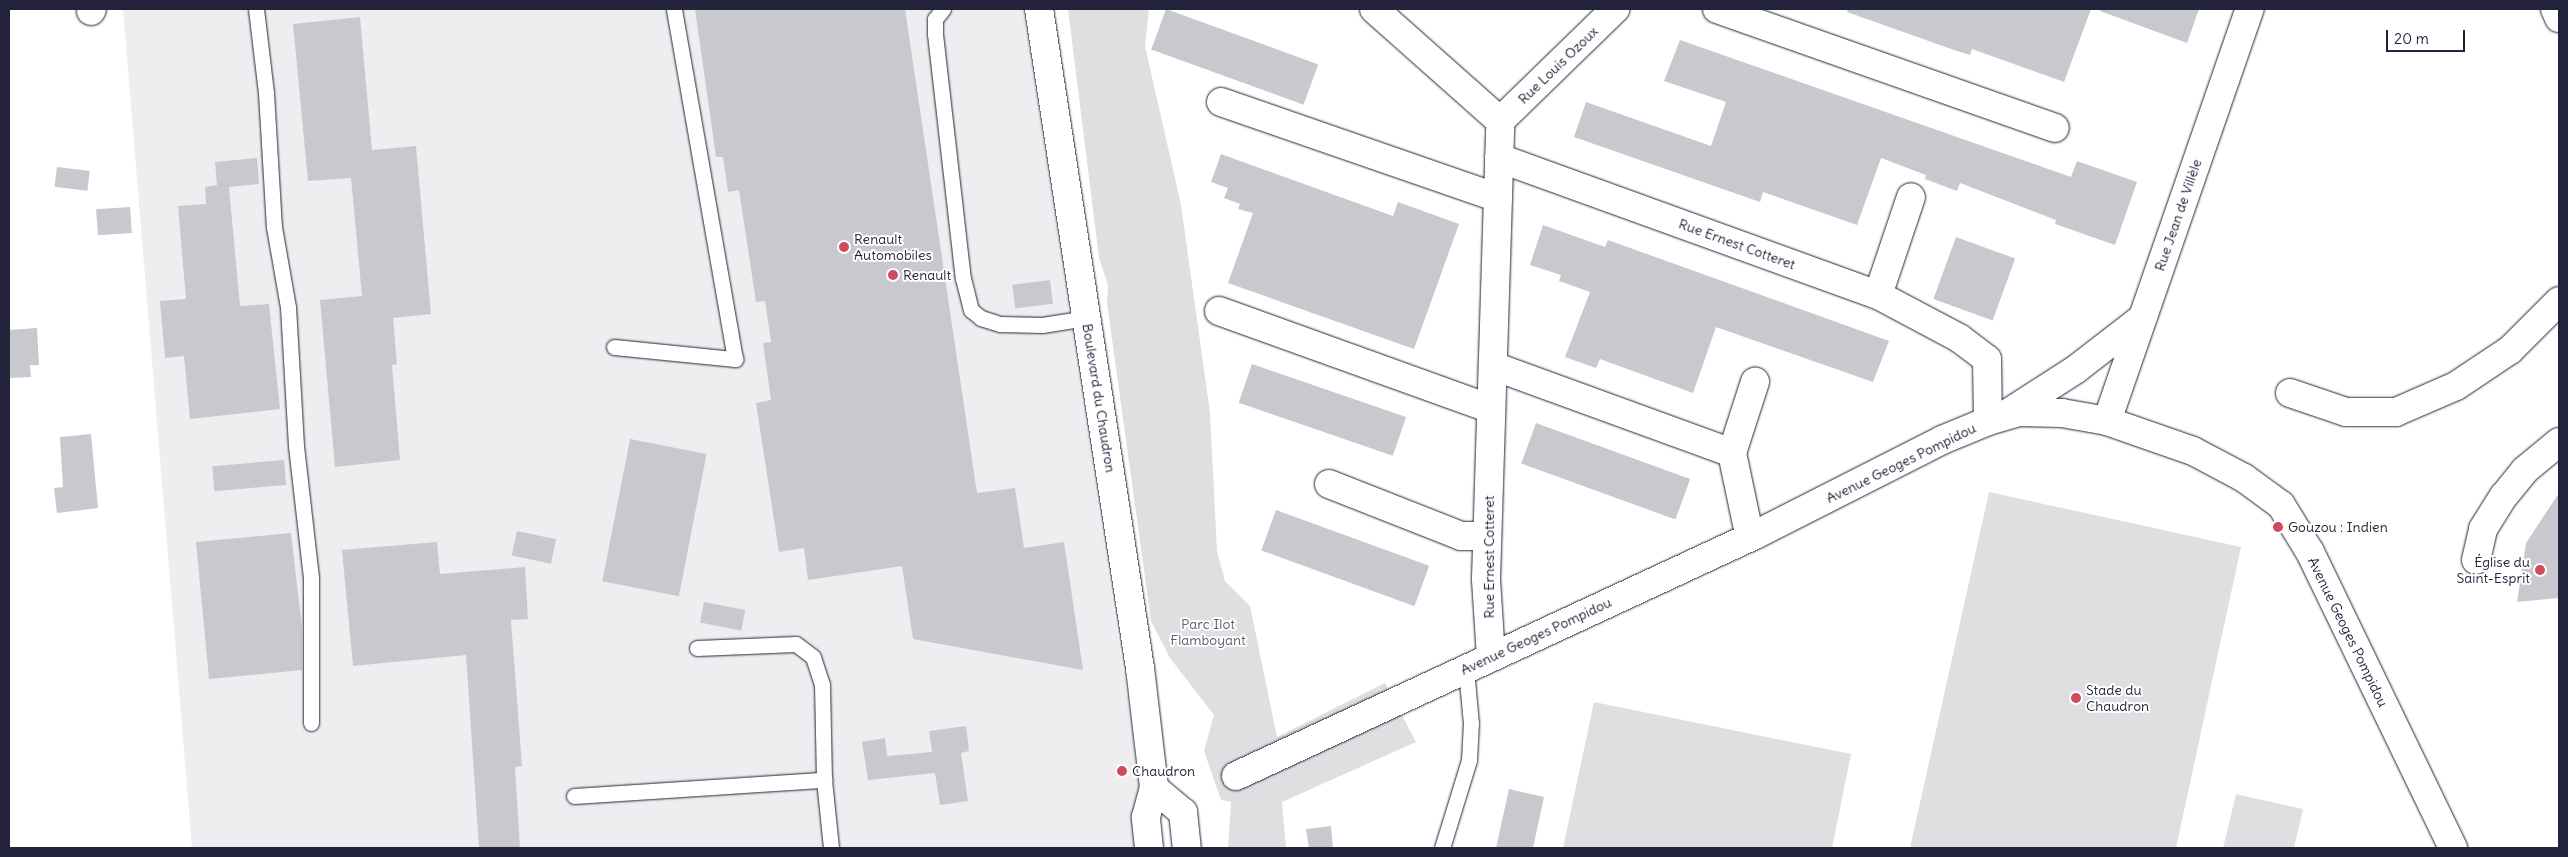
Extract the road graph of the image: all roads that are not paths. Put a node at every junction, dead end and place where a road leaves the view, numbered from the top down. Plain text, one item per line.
1 (256, 9) edge
2 (674, 9) edge
3 (943, 9) edge
4 (1039, 9) edge
5 (1374, 9) edge
6 (1615, 9) edge
7 (1717, 9) edge
8 (2250, 9) edge
9 (2555, 9) edge
10 (2559, 18) edge
11 (1221, 102) dead end
12 (1500, 121) junction
13 (2055, 128) dead end
14 (1499, 158) junction
15 (1911, 197) dead end
16 (1498, 198) junction
17 (1878, 295) junction
18 (2559, 301) edge
19 (1219, 311) dead end
20 (1087, 318) junction
21 (2141, 318) junction
22 (614, 347) dead end
23 (1493, 366) junction
24 (1755, 382) dead end
25 (2290, 394) dead end
26 (1491, 409) junction
27 (1996, 418) junction
28 (2108, 421) junction
29 (2559, 442) edge
30 (1732, 453) junction
31 (1329, 484) dead end
32 (1754, 535) junction
33 (1487, 536) junction
34 (2476, 560) dead end
35 (696, 648) dead end
36 (1491, 656) junction
37 (1466, 668) junction
38 (311, 723) dead end
39 (1236, 776) dead end
40 (824, 780) junction
41 (1154, 788) junction
42 (574, 796) dead end
43 (831, 848) edge
44 (1149, 848) edge
45 (1162, 848) edge
46 (1187, 848) edge
47 (1442, 848) edge
48 (2453, 848) edge

1 - 38 lane
2 - 22 lane
3 - 20 lane
4 - 20 main road, Boulevard du Chaudron
5 - 12 main road
6 - 12 main road, Rue Louis Ozoux
7 - 13 main road
8 - 21 main road, Rue Jean de Villèle
9 - 10 main road
11 - 16 main road
12 - 14 main road, Rue Ernest Cotteret
14 - 16 main road, Rue Ernest Cotteret
14 - 17 main road, Rue Ernest Cotteret
15 - 17 main road
16 - 23 main road, Rue Ernest Cotteret
17 - 27 main road, Rue Ernest Cotteret
18 - 25 main road
19 - 26 main road
20 - 41 main road, Boulevard du Chaudron
21 - 27 main road
21 - 28 main road, Rue Jean de Villèle
23 - 26 main road, Rue Ernest Cotteret
23 - 30 main road
24 - 30 main road
26 - 33 main road, Rue Ernest Cotteret
27 - 28 main road, Avenue Geoges Pompidou
27 - 32 main road, Avenue Geoges Pompidou
28 - 48 main road, Avenue Geoges Pompidou
29 - 34 main road
30 - 32 main road
31 - 33 main road
32 - 36 main road, Avenue Geoges Pompidou
33 - 36 main road, Rue Ernest Cotteret
35 - 40 lane
36 - 37 main road, Avenue Geoges Pompidou
37 - 39 main road, Avenue Geoges Pompidou
37 - 47 lane
40 - 42 lane
40 - 43 lane
41 - 44 main road
41 - 45 main road, Boulevard du Chaudron
41 - 46 main road

